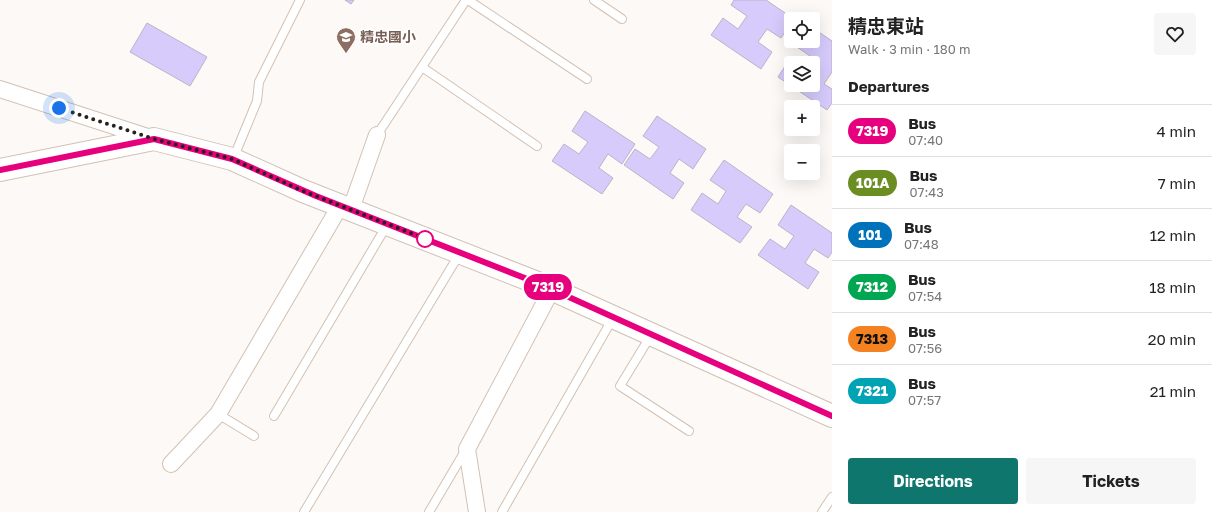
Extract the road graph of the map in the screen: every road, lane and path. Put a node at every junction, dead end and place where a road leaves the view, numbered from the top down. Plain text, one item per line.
1 (300, 0) edge
2 (467, 0) edge
3 (594, 0) edge
4 (622, 19) dead end
5 (422, 67) junction
6 (587, 79) dead end
7 (0, 89) edge
8 (377, 135) joint
9 (154, 139) junction
10 (537, 146) dead end
11 (232, 159) junction
12 (0, 170) edge
13 (345, 208) junction
14 (387, 224) junction
15 (461, 253) junction
16 (552, 289) junction
17 (614, 317) junction
18 (652, 335) junction
19 (218, 414) junction
20 (274, 416) dead end
21 (832, 416) edge
22 (688, 431) dead end
23 (254, 436) dead end
24 (467, 449) junction
25 (171, 464) dead end
26 (832, 497) edge
27 (304, 512) edge
28 (429, 512) edge
29 (477, 512) edge
30 (502, 512) edge
31 (822, 512) edge

1 - 11 lane
2 - 5 lane
2 - 6 lane
3 - 4 lane
5 - 8 lane
5 - 10 lane
7 - 9 street
8 - 13 street
9 - 11 main road
9 - 12 main road
11 - 13 main road
13 - 14 main road
13 - 19 street
14 - 15 main road
14 - 20 lane
15 - 16 main road
15 - 27 lane
16 - 17 main road
16 - 24 street
17 - 18 main road
17 - 30 lane
18 - 21 main road
18 - 22 lane
19 - 23 lane
19 - 25 street
24 - 28 lane
24 - 29 street
26 - 31 lane

